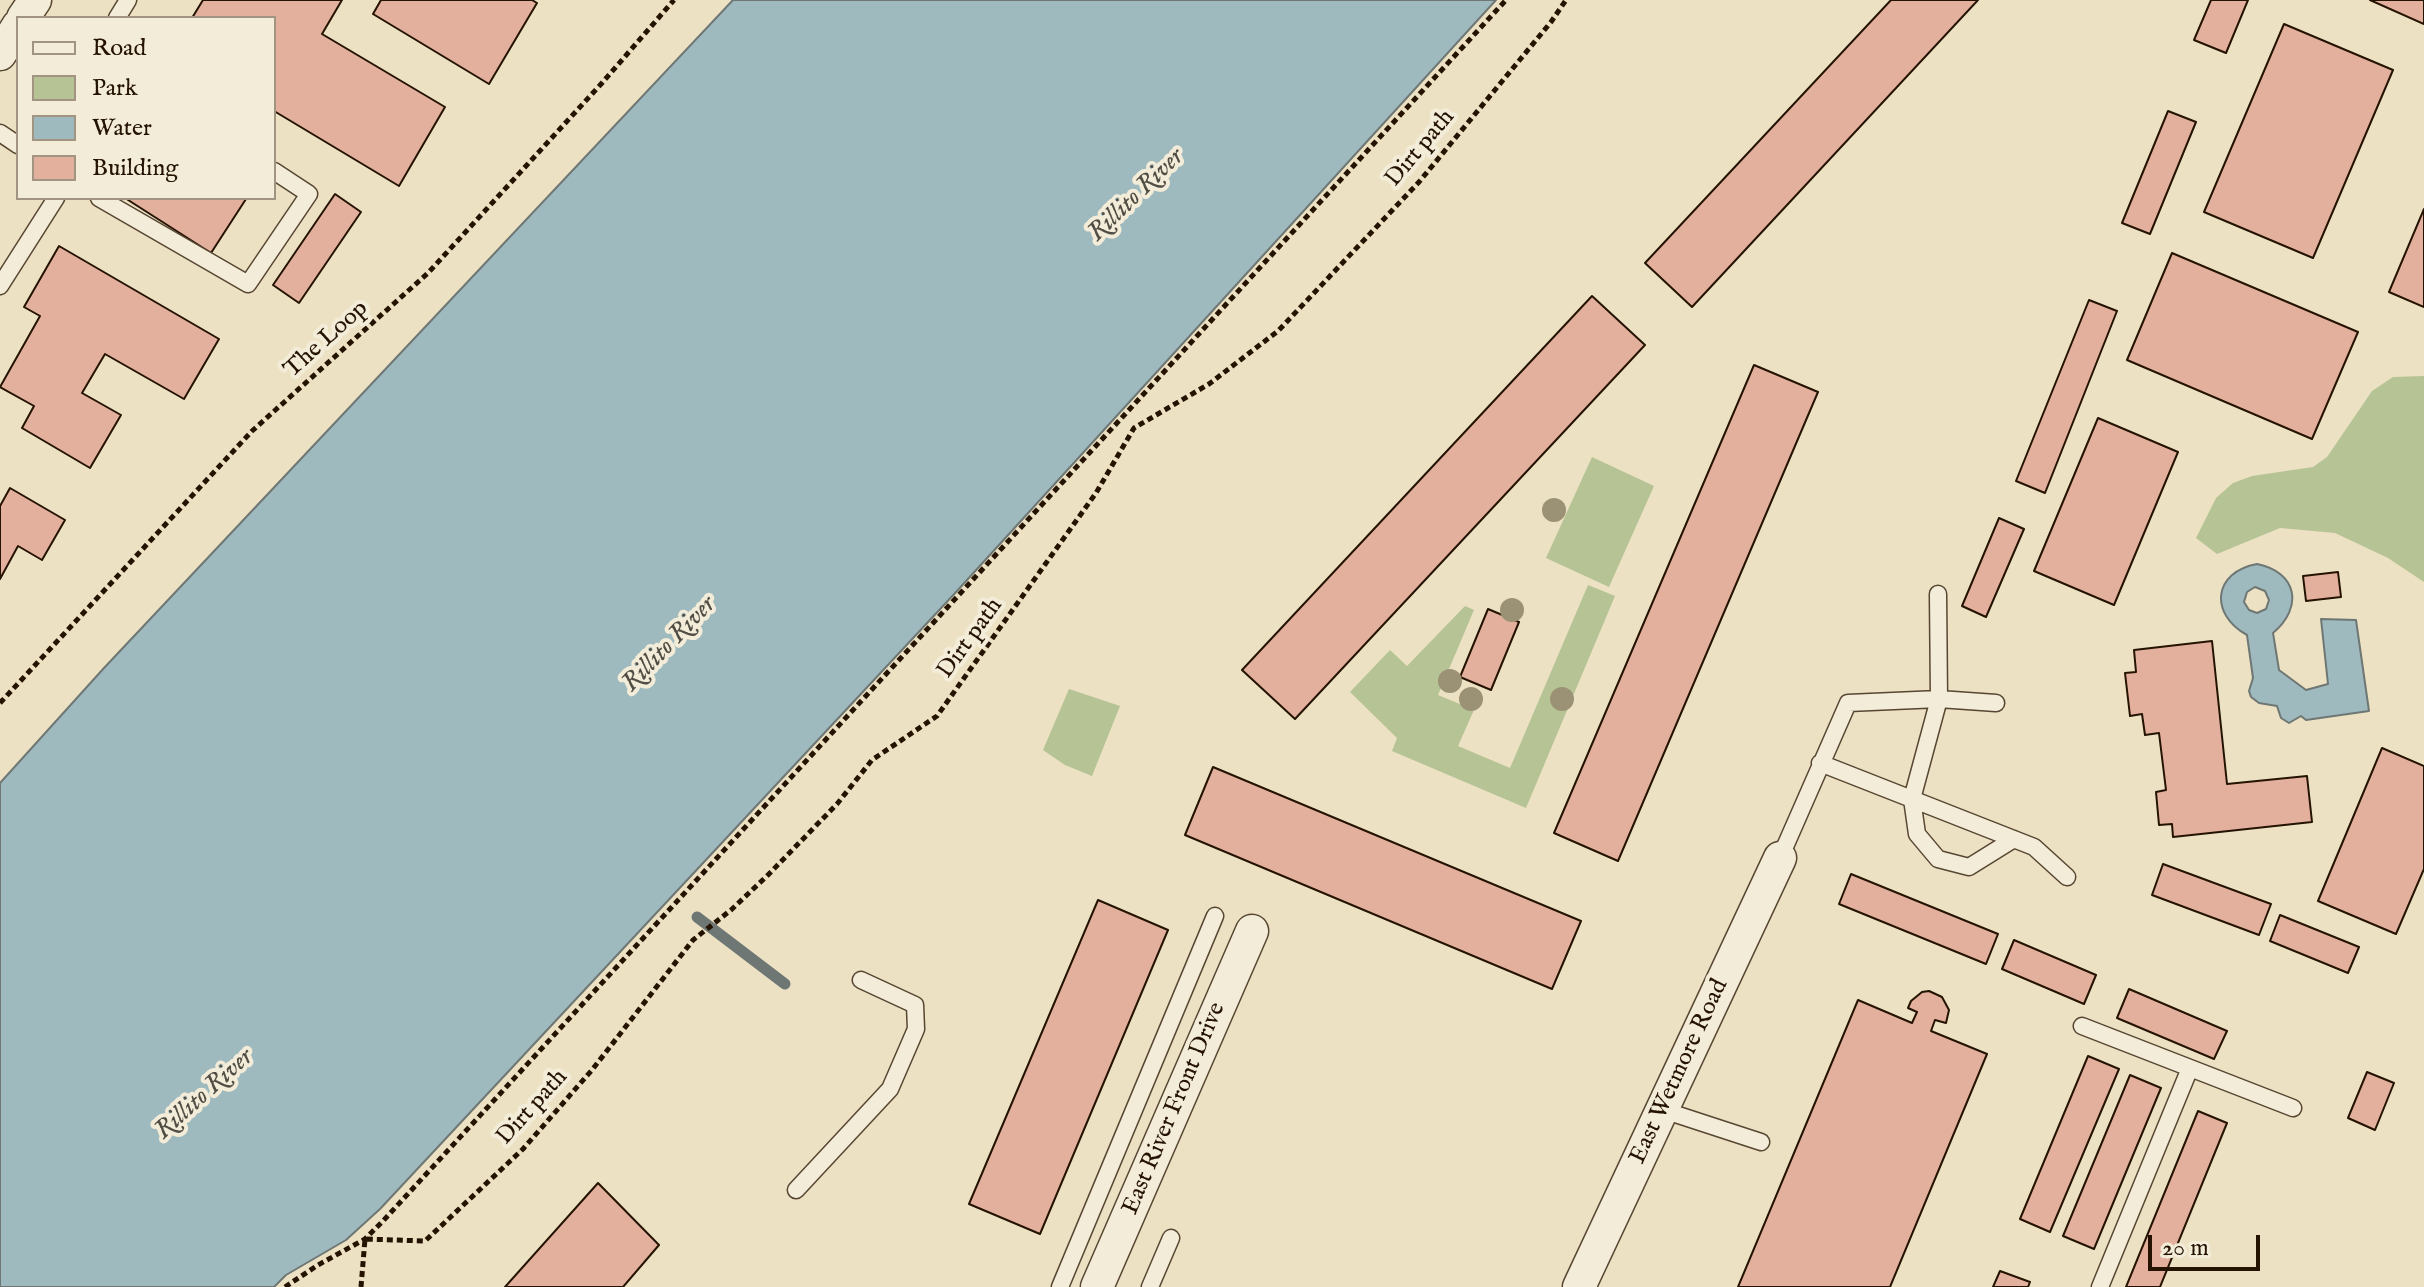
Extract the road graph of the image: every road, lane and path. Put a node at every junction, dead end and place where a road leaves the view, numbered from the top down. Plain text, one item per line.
1 (674, 0) edge
2 (1506, 0) edge
3 (1566, 0) edge
4 (16, 29) edge
5 (0, 54) edge
6 (276, 172) edge
7 (55, 200) edge
8 (102, 200) edge
9 (0, 286) edge
10 (1938, 594) dead end
11 (1939, 699) junction
12 (0, 703) edge
13 (1996, 703) dead end
14 (1820, 763) junction
15 (1912, 799) junction
16 (2014, 839) junction
17 (1780, 858) joint
18 (2067, 877) dead end
19 (1215, 916) dead end
20 (1252, 931) dead end
21 (861, 980) dead end
22 (2082, 1026) dead end
23 (2190, 1068) junction
24 (2293, 1108) dead end
25 (1663, 1110) junction
26 (1761, 1142) dead end
27 (796, 1190) dead end
28 (1171, 1238) dead end
29 (365, 1239) junction
30 (285, 1287) edge
31 (361, 1287) edge
32 (1060, 1287) edge
33 (1097, 1287) edge
34 (1150, 1287) edge
35 (1579, 1287) edge
36 (2100, 1287) edge

1 - 12 path, The Loop
2 - 29 path
3 - 29 path, Dirt path
4 - 5 street
6 - 8 lane
7 - 9 lane
10 - 11 lane
11 - 13 lane
11 - 14 lane
11 - 15 lane
14 - 15 lane
14 - 17 lane
15 - 16 lane
15 - 16 lane
16 - 18 lane
17 - 25 street, East Wetmore Road
19 - 32 lane
20 - 33 street, East River Front Drive
21 - 27 lane
22 - 23 lane
23 - 24 lane
23 - 36 lane
25 - 26 lane
25 - 35 street, East Wetmore Road
28 - 34 lane
29 - 30 path
29 - 31 path

